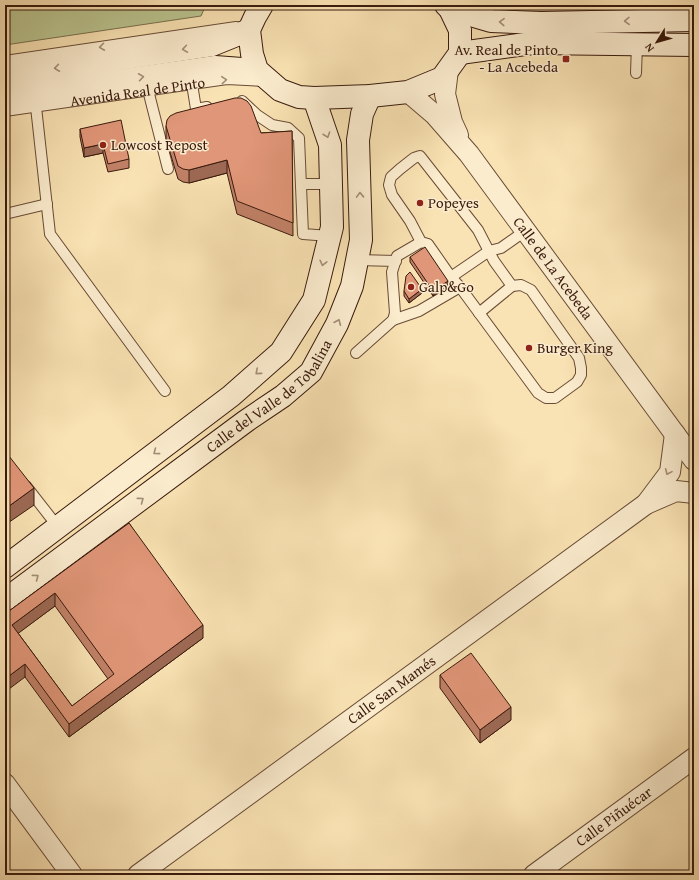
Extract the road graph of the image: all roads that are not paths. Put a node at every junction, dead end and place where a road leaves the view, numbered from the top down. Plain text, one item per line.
1 (262, 5) edge
2 (448, 7) edge
3 (694, 20) edge
4 (250, 27) junction
5 (637, 44) junction
6 (694, 45) edge
7 (5, 61) edge
8 (454, 61) junction
9 (636, 73) dead end
10 (5, 76) edge
11 (264, 76) junction
12 (192, 84) junction
13 (148, 90) junction
14 (408, 92) junction
15 (370, 96) junction
16 (5, 97) edge
17 (314, 98) junction
18 (235, 103) edge
19 (219, 105) edge
20 (36, 107) junction
21 (5, 111) edge
22 (469, 154) junction
23 (168, 169) dead end
24 (301, 184) junction
25 (331, 184) junction
26 (47, 204) junction
27 (5, 214) edge
28 (526, 231) junction
29 (330, 236) junction
30 (421, 242) junction
31 (489, 251) junction
32 (357, 260) junction
33 (396, 261) junction
34 (451, 277) junction
35 (512, 286) junction
36 (460, 287) junction
37 (479, 312) junction
38 (393, 320) junction
39 (356, 353) dead end
40 (165, 391) dead end
41 (675, 434) junction
42 (694, 460) edge
43 (19, 476) edge
44 (694, 493) edge
45 (646, 504) junction
46 (58, 527) junction
47 (5, 567) edge
48 (5, 600) edge
49 (694, 758) edge
50 (5, 784) edge
51 (72, 875) edge
52 (138, 875) edge
53 (534, 875) edge

1 - 4 main road
3 -> 2 main road
2 - 8 main road
4 -> 7 lane
4 -> 10 main road
4 - 11 main road
5 - 6 main road
5 - 8 main road
5 - 9 lane
8 - 14 main road
8 - 22 street, Calle de La Acebeda
12 -> 11 lane, Avenida Real de Pinto
16 -> 11 main road, Avenida Real de Pinto
11 - 17 main road
12 - 13 lane, Avenida Real de Pinto
12 - 19 lane
13 - 20 lane, Avenida Real de Pinto
13 - 23 lane
14 - 15 main road
14 - 22 street, Calle de La Acebeda
15 - 17 main road
32 -> 15 main road, Calle del Valle de Tobalina
17 -> 25 main road, Calle del Valle de Tobalina
18 - 24 lane
20 - 21 lane, Avenida Real de Pinto
20 - 26 lane
22 - 28 street, Calle de La Acebeda
24 - 25 lane
24 - 29 lane
25 - 29 main road, Calle del Valle de Tobalina
26 - 27 lane
26 - 40 lane
28 - 31 lane
28 - 41 street, Calle de La Acebeda
29 -> 46 main road, Calle del Valle de Tobalina
30 - 31 lane
30 - 33 lane
30 - 34 lane
31 - 34 lane
31 - 35 lane
32 - 33 lane
48 -> 32 main road, Calle del Valle de Tobalina
33 - 38 lane
34 - 36 lane
35 - 37 lane
35 - 37 lane
36 - 37 lane
36 - 38 lane
38 - 39 lane
41 - 42 street, Calle de La Acebeda
41 -> 45 street, Calle San Mamés
43 - 46 lane
44 - 45 street, Calle San Mamés
45 - 52 street, Calle San Mamés
46 - 47 main road, Calle del Valle de Tobalina
49 - 53 street, Calle Piñuécar
50 - 51 street

